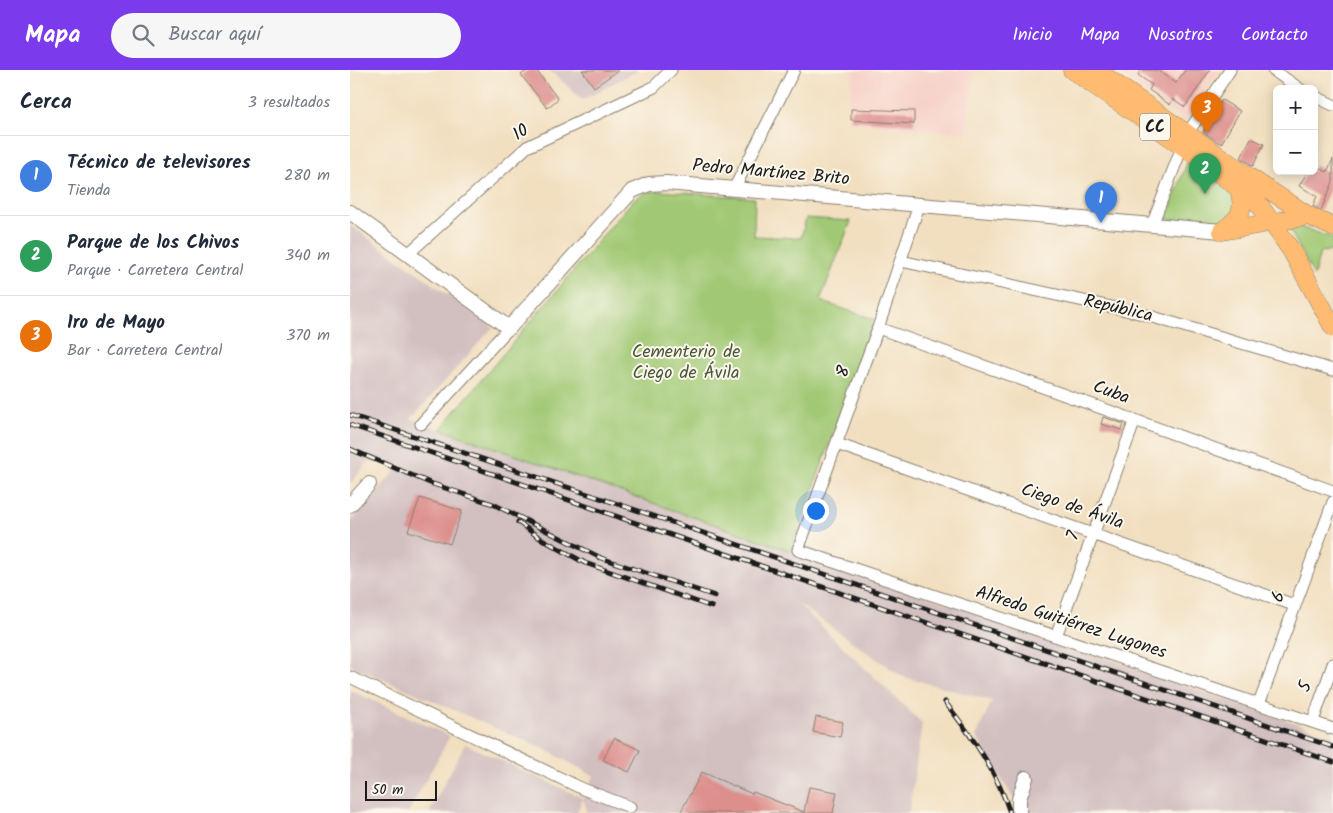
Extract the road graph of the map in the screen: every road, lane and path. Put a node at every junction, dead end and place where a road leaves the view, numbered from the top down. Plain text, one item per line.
1 (671, 70) edge
2 (794, 70) edge
3 (1072, 70) edge
4 (1096, 70) edge
5 (1230, 70) edge
6 (1273, 70) edge
7 (1294, 85) edge
8 (1318, 98) edge
9 (1333, 105) edge
10 (1185, 140) junction
11 (1238, 186) junction
12 (734, 189) junction
13 (919, 205) junction
14 (350, 212) edge
15 (1309, 216) junction
16 (1275, 223) junction
17 (1152, 225) junction
18 (1333, 227) edge
19 (1222, 231) junction
20 (1286, 243) junction
21 (409, 253) junction
22 (900, 261) junction
23 (1333, 327) edge
24 (509, 328) junction
25 (878, 328) junction
26 (1333, 370) edge
27 (1135, 420) junction
28 (421, 424) dead end
29 (837, 444) junction
30 (369, 484) dead end
31 (1333, 491) edge
32 (1333, 502) edge
33 (350, 505) edge
34 (1093, 534) junction
35 (798, 550) joint
36 (1294, 605) junction
37 (1056, 636) junction
38 (1333, 664) edge
39 (350, 677) edge
40 (1259, 704) junction
41 (1313, 721) junction
42 (1333, 729) edge
43 (1026, 778) dead end
44 (630, 807) dead end
45 (1019, 813) edge

1 - 21 street, 10
2 - 12 street
3 - 10 main road, CC
4 - 10 main road, CC
5 - 10 street
6 - 7 street
8 - 9 street
10 - 11 main road, CC
10 - 15 main road, CC
10 - 17 street
11 - 16 main road, CC
11 - 19 main road
12 - 13 street, Pedro Martínez Brito
12 - 24 street, Pedro Martínez Brito
13 - 17 street, Pedro Martínez Brito
13 - 22 street, 8
14 - 21 street
15 - 16 main road
15 - 18 main road, CC
16 - 19 main road
16 - 20 main road, CC
17 - 19 street, Pedro Martínez Brito
19 - 20 main road
20 - 23 main road, CC
21 - 24 street
22 - 25 street, 8
22 - 26 street, República
24 - 28 street, Pedro Martínez Brito
25 - 27 street, Cuba
25 - 29 street, 8
27 - 31 street, Cuba
27 - 34 street, 7
29 - 34 street, Ciego de Ávila
29 - 35 street, 8
30 - 33 street
32 - 36 street, 6
34 - 36 street, Ciego de Ávila
34 - 37 street, 7
35 - 37 street, Alfredo Guitiérrez Lugones
36 - 40 street, 6
37 - 40 street, Alfredo Guitiérrez Lugones
38 - 41 street, 5
39 - 44 street
40 - 41 street, Alfredo Guitiérrez Lugones
41 - 42 street, Alfredo Guitiérrez Lugones
43 - 45 street

